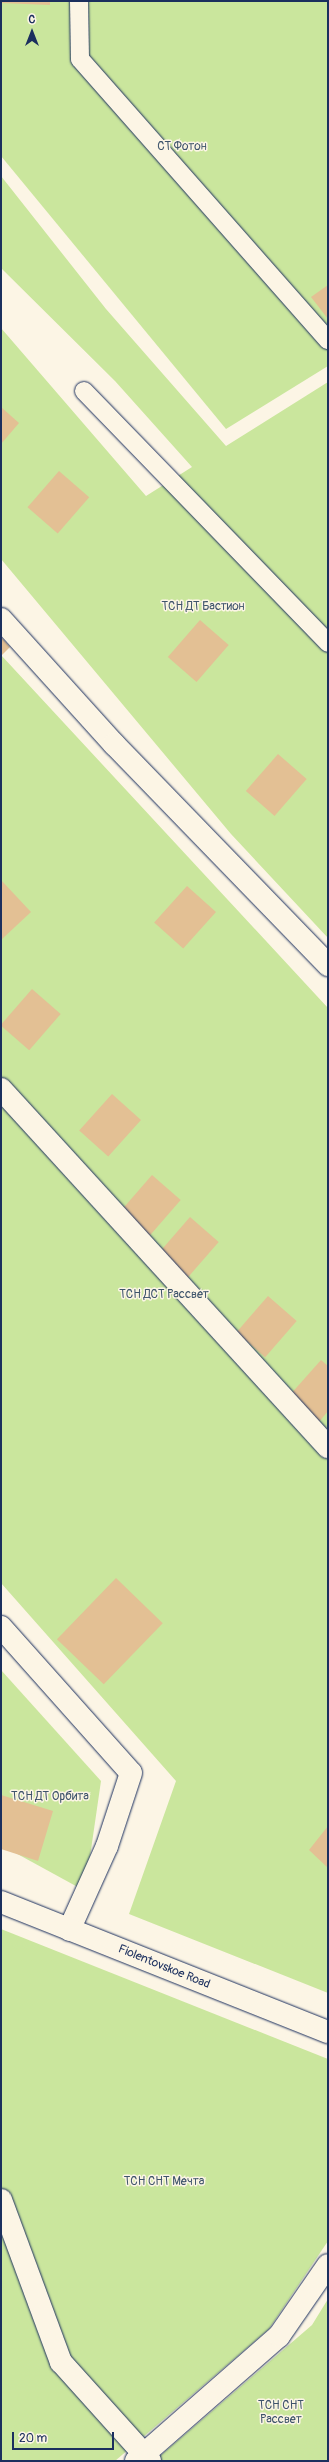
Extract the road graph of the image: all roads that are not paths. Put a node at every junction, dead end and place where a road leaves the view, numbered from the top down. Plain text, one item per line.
1 (79, 1) edge
2 (328, 340) edge
3 (84, 392) dead end
4 (1, 619) edge
5 (328, 643) edge
6 (328, 964) edge
7 (1, 1089) edge
8 (328, 1447) edge
9 (1, 1628) edge
10 (1, 1902) edge
11 (70, 1930) junction
12 (328, 2032) edge
13 (1, 2200) edge
14 (328, 2265) edge
15 (143, 2459) edge

1 - 2 lane
3 - 5 lane
4 - 6 street
7 - 8 street
9 - 11 street
10 - 11 street, Fiolentovskoe Road
11 - 12 street, Fiolentovskoe Road
13 - 15 street
14 - 15 street

